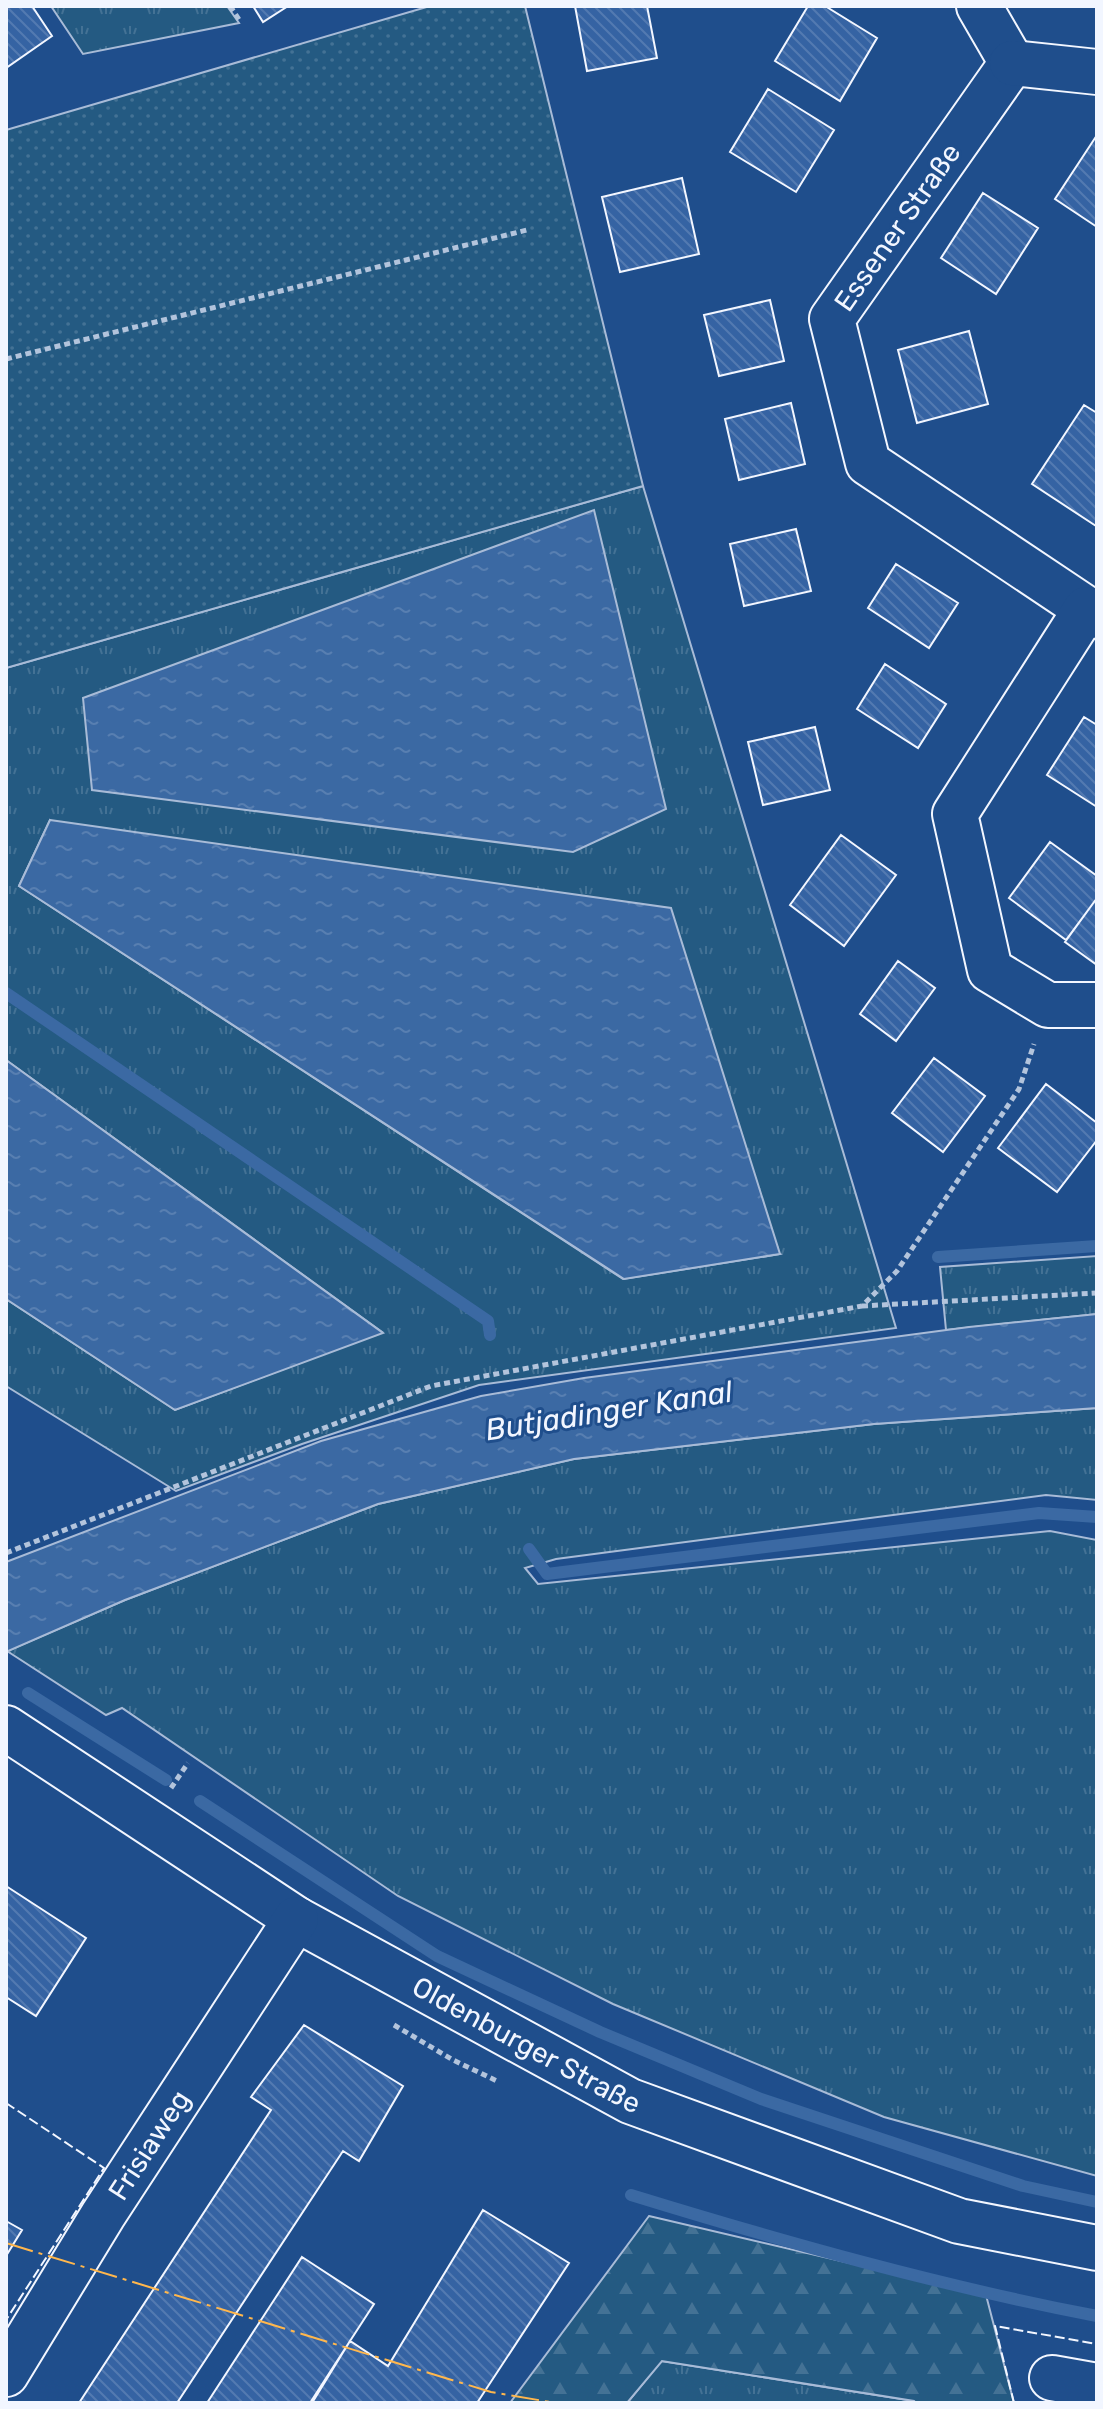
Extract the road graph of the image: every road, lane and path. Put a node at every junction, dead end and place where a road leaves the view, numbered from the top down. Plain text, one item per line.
1 (230, 6) edge
2 (979, 6) edge
3 (240, 21) dead end
4 (1012, 63) junction
5 (1097, 72) edge
6 (527, 230) dead end
7 (6, 359) edge
8 (1092, 613) edge
9 (1048, 1005) junction
10 (1097, 1005) edge
11 (1097, 1293) edge
12 (862, 1306) junction
13 (6, 1553) edge
14 (6, 1728) edge
15 (296, 1919) junction
16 (1097, 2248) edge
17 (6, 2374) edge
18 (1052, 2378) dead end
19 (1097, 2386) edge

1 - 3 path
2 - 4 street
4 - 5 street
4 - 8 street, Essener Straße
6 - 7 path
8 - 9 street
9 - 10 street
9 - 12 path
11 - 12 path
12 - 13 path
14 - 15 street, Oldenburger Straße
15 - 16 street, Oldenburger Straße
15 - 17 street, Frisiaweg
18 - 19 street

